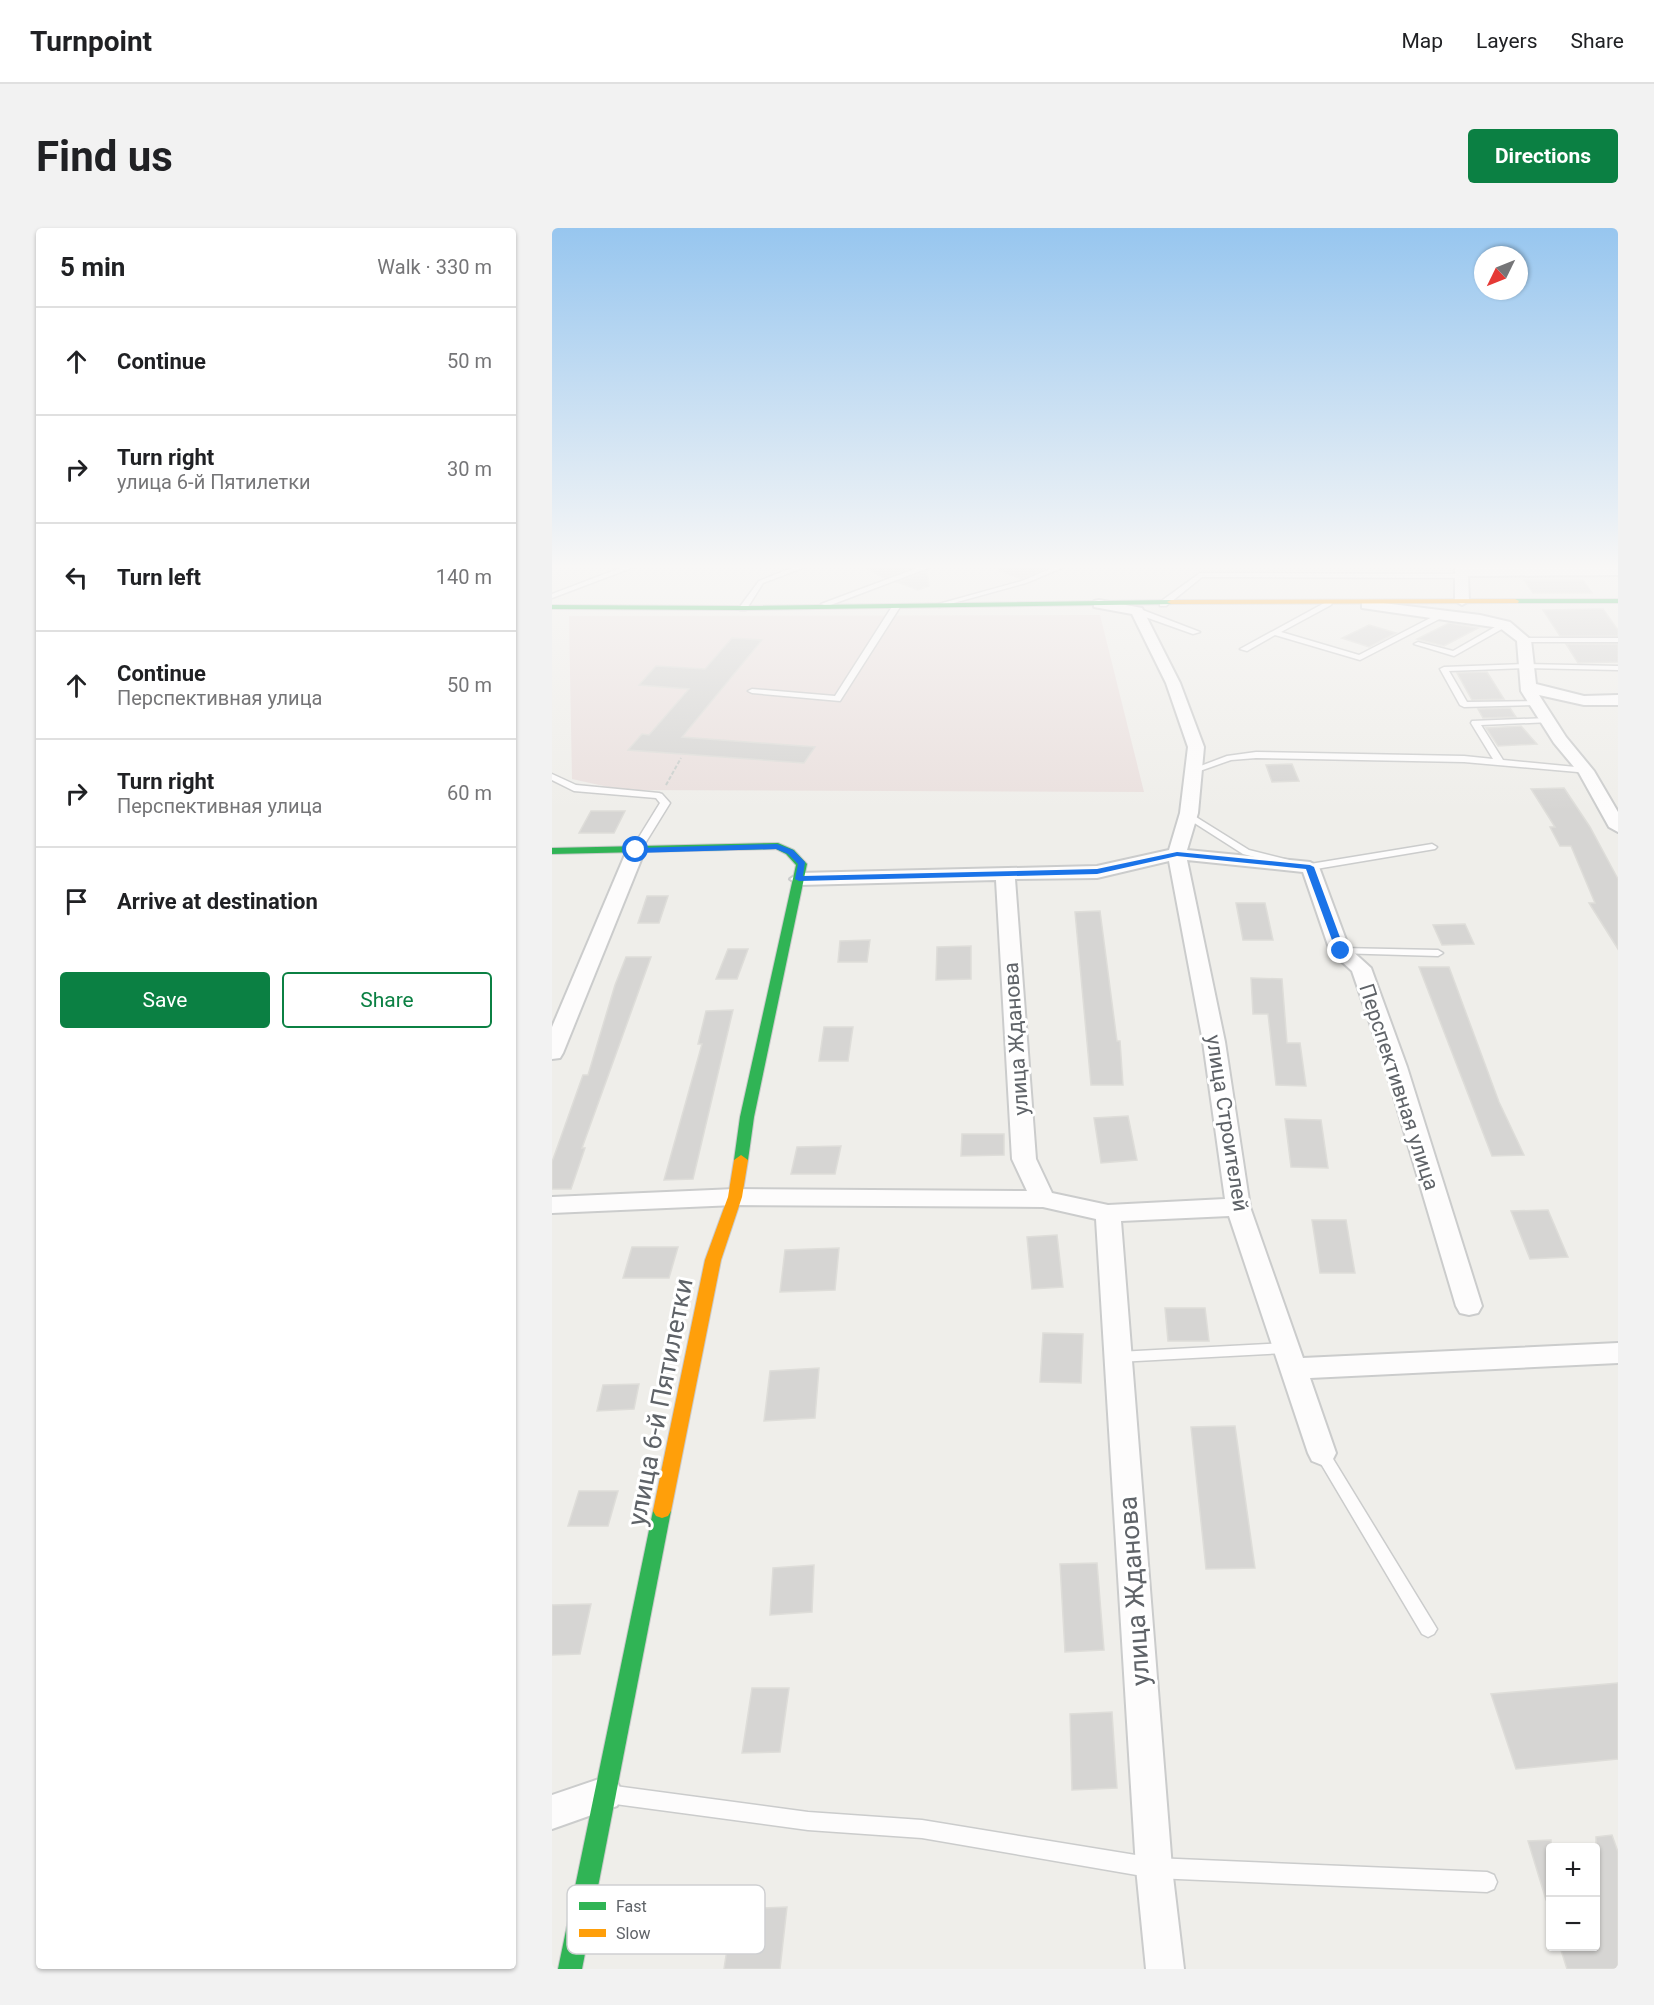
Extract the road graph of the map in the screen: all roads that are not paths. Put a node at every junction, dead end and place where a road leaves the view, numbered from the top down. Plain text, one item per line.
1 (870, 648) edge
2 (1156, 648) edge
3 (1328, 648) edge
4 (1379, 648) edge
5 (1433, 648) edge
6 (1464, 648) edge
7 (1526, 648) edge
8 (1525, 666) junction
9 (1618, 668) edge
10 (1528, 687) junction
11 (752, 691) dead end
12 (1618, 700) edge
13 (1537, 703) junction
14 (1548, 720) junction
15 (1500, 763) junction
16 (1194, 770) junction
17 (1586, 771) junction
18 (552, 777) edge
19 (1188, 815) junction
20 (1618, 827) edge
21 (1432, 848) dead end
22 (636, 850) junction
23 (552, 851) edge
24 (1177, 854) junction
25 (1310, 867) junction
26 (1005, 874) junction
27 (799, 879) junction
28 (1341, 951) junction
29 (1438, 953) dead end
30 (552, 1053) edge
31 (735, 1197) junction
32 (1043, 1199) junction
33 (552, 1205) edge
34 (1238, 1207) junction
35 (1108, 1213) junction
36 (1469, 1306) dead end
37 (1618, 1353) edge
38 (1118, 1357) junction
39 (1289, 1359) junction
40 (1322, 1453) joint
41 (1428, 1629) dead end
42 (605, 1794) junction
43 (552, 1812) edge
44 (1154, 1868) junction
45 (1486, 1882) dead end
46 (587, 1885) edge
47 (573, 1954) edge
48 (570, 1969) edge
49 (1165, 1969) edge

1 - 11 lane
2 - 16 street
3 - 4 lane
5 - 6 lane
7 - 8 street
8 - 9 lane
8 - 10 street
8 - 13 lane
10 - 12 street
10 - 13 street
13 - 14 street
14 - 15 lane
14 - 17 street
15 - 16 lane
15 - 17 lane
16 - 19 street
17 - 20 street
18 - 22 lane
19 - 24 street
19 - 25 lane
21 - 25 lane
22 - 23 street
22 - 27 street, улица 6-й Пятилетки
22 - 30 street
24 - 25 street
24 - 26 street
24 - 34 street, улица Строителей
25 - 28 street, Перспективная улица
26 - 27 street
26 - 32 street, улица Жданова
27 - 31 street, улица 6-й Пятилетки
28 - 29 lane
28 - 36 street, Перспективная улица
31 - 32 street
31 - 33 street
31 - 42 street, улица 6-й Пятилетки
32 - 35 street
34 - 35 street
34 - 39 street, улица Строителей
35 - 38 street, улица Жданова
37 - 39 street
38 - 39 lane
38 - 44 street, улица Жданова
39 - 40 street, улица Строителей
40 - 41 lane
42 - 43 street
42 - 44 lane
42 - 46 street, улица 6-й Пятилетки
44 - 45 lane
44 - 49 street, улица Жданова
47 - 48 street, улица 6-й Пятилетки

